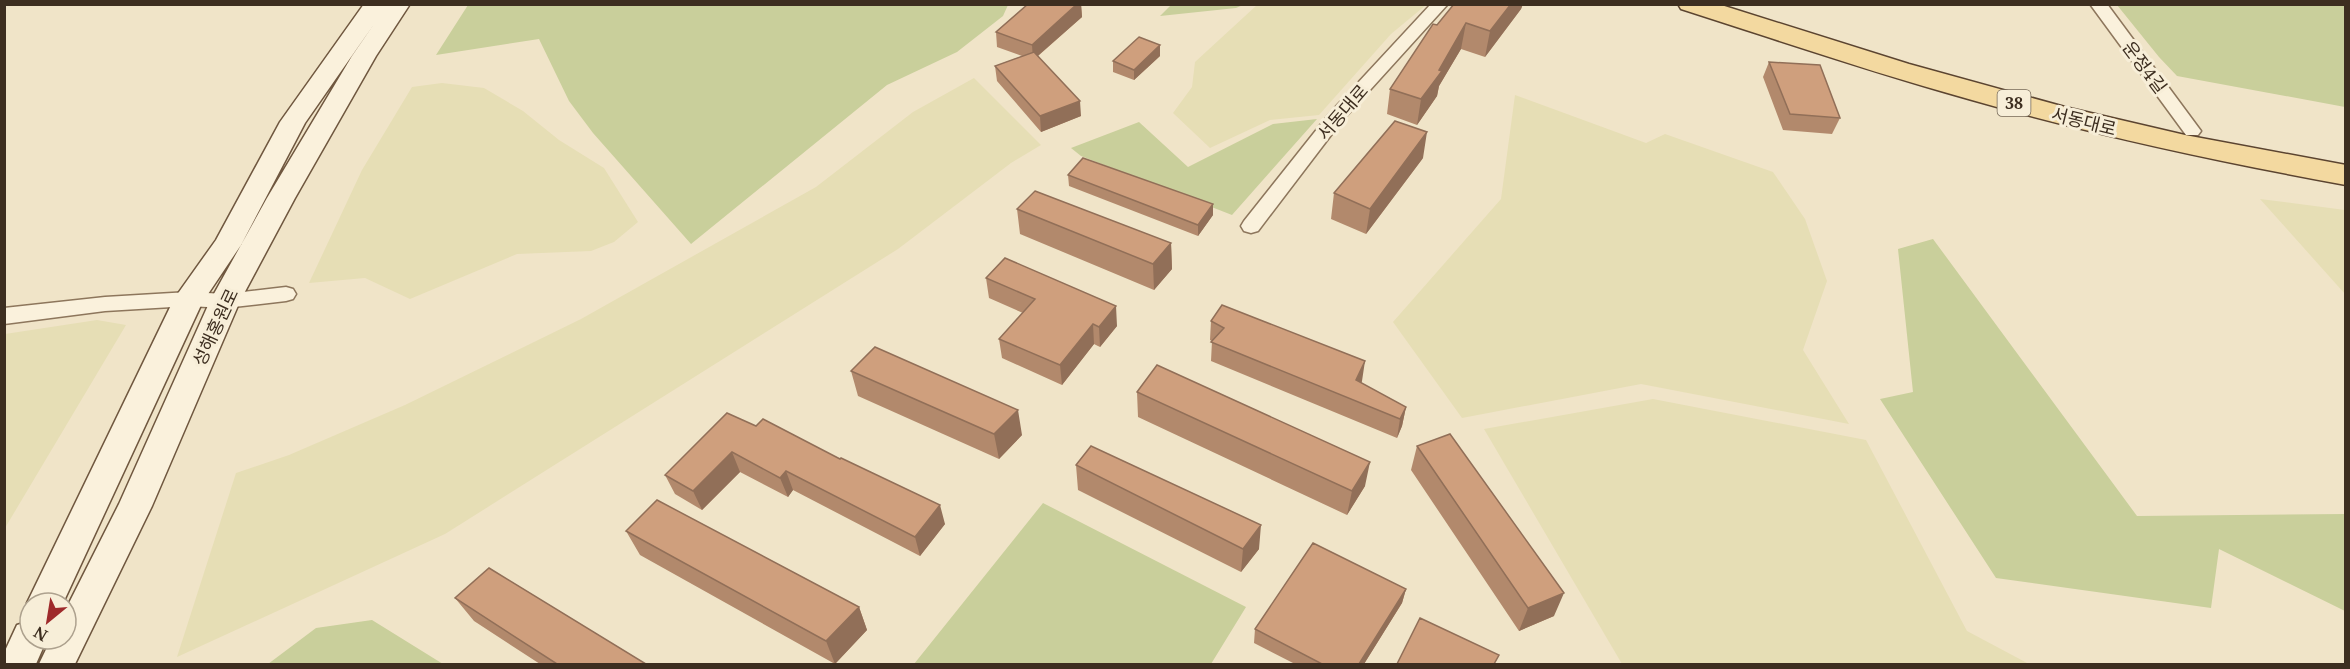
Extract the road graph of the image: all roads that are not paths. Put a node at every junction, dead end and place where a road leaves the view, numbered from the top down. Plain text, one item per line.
1 (376, 4) edge
2 (399, 4) edge
3 (1440, 4) edge
4 (1690, 4) edge
5 (1737, 4) edge
6 (2098, 4) edge
7 (2192, 131) junction
8 (2346, 160) edge
9 (2346, 175) edge
10 (1251, 226) dead end
11 (286, 294) dead end
12 (189, 299) junction
13 (225, 301) junction
14 (4, 316) edge
15 (50, 591) edge
16 (57, 664) edge

1 - 12 main road, 성해홍원로
2 - 13 main road, 성해홍원로
3 - 10 street, 서동대로
4 - 9 main road, 서동대로 / 38
5 - 7 main road, 서동대로 / 38
6 - 7 street, 운정4길
7 - 8 main road, 서동대로 / 38
11 - 13 street
12 - 13 street
12 - 14 street
12 - 15 main road, 성해홍원로
13 - 16 main road, 성해홍원로

